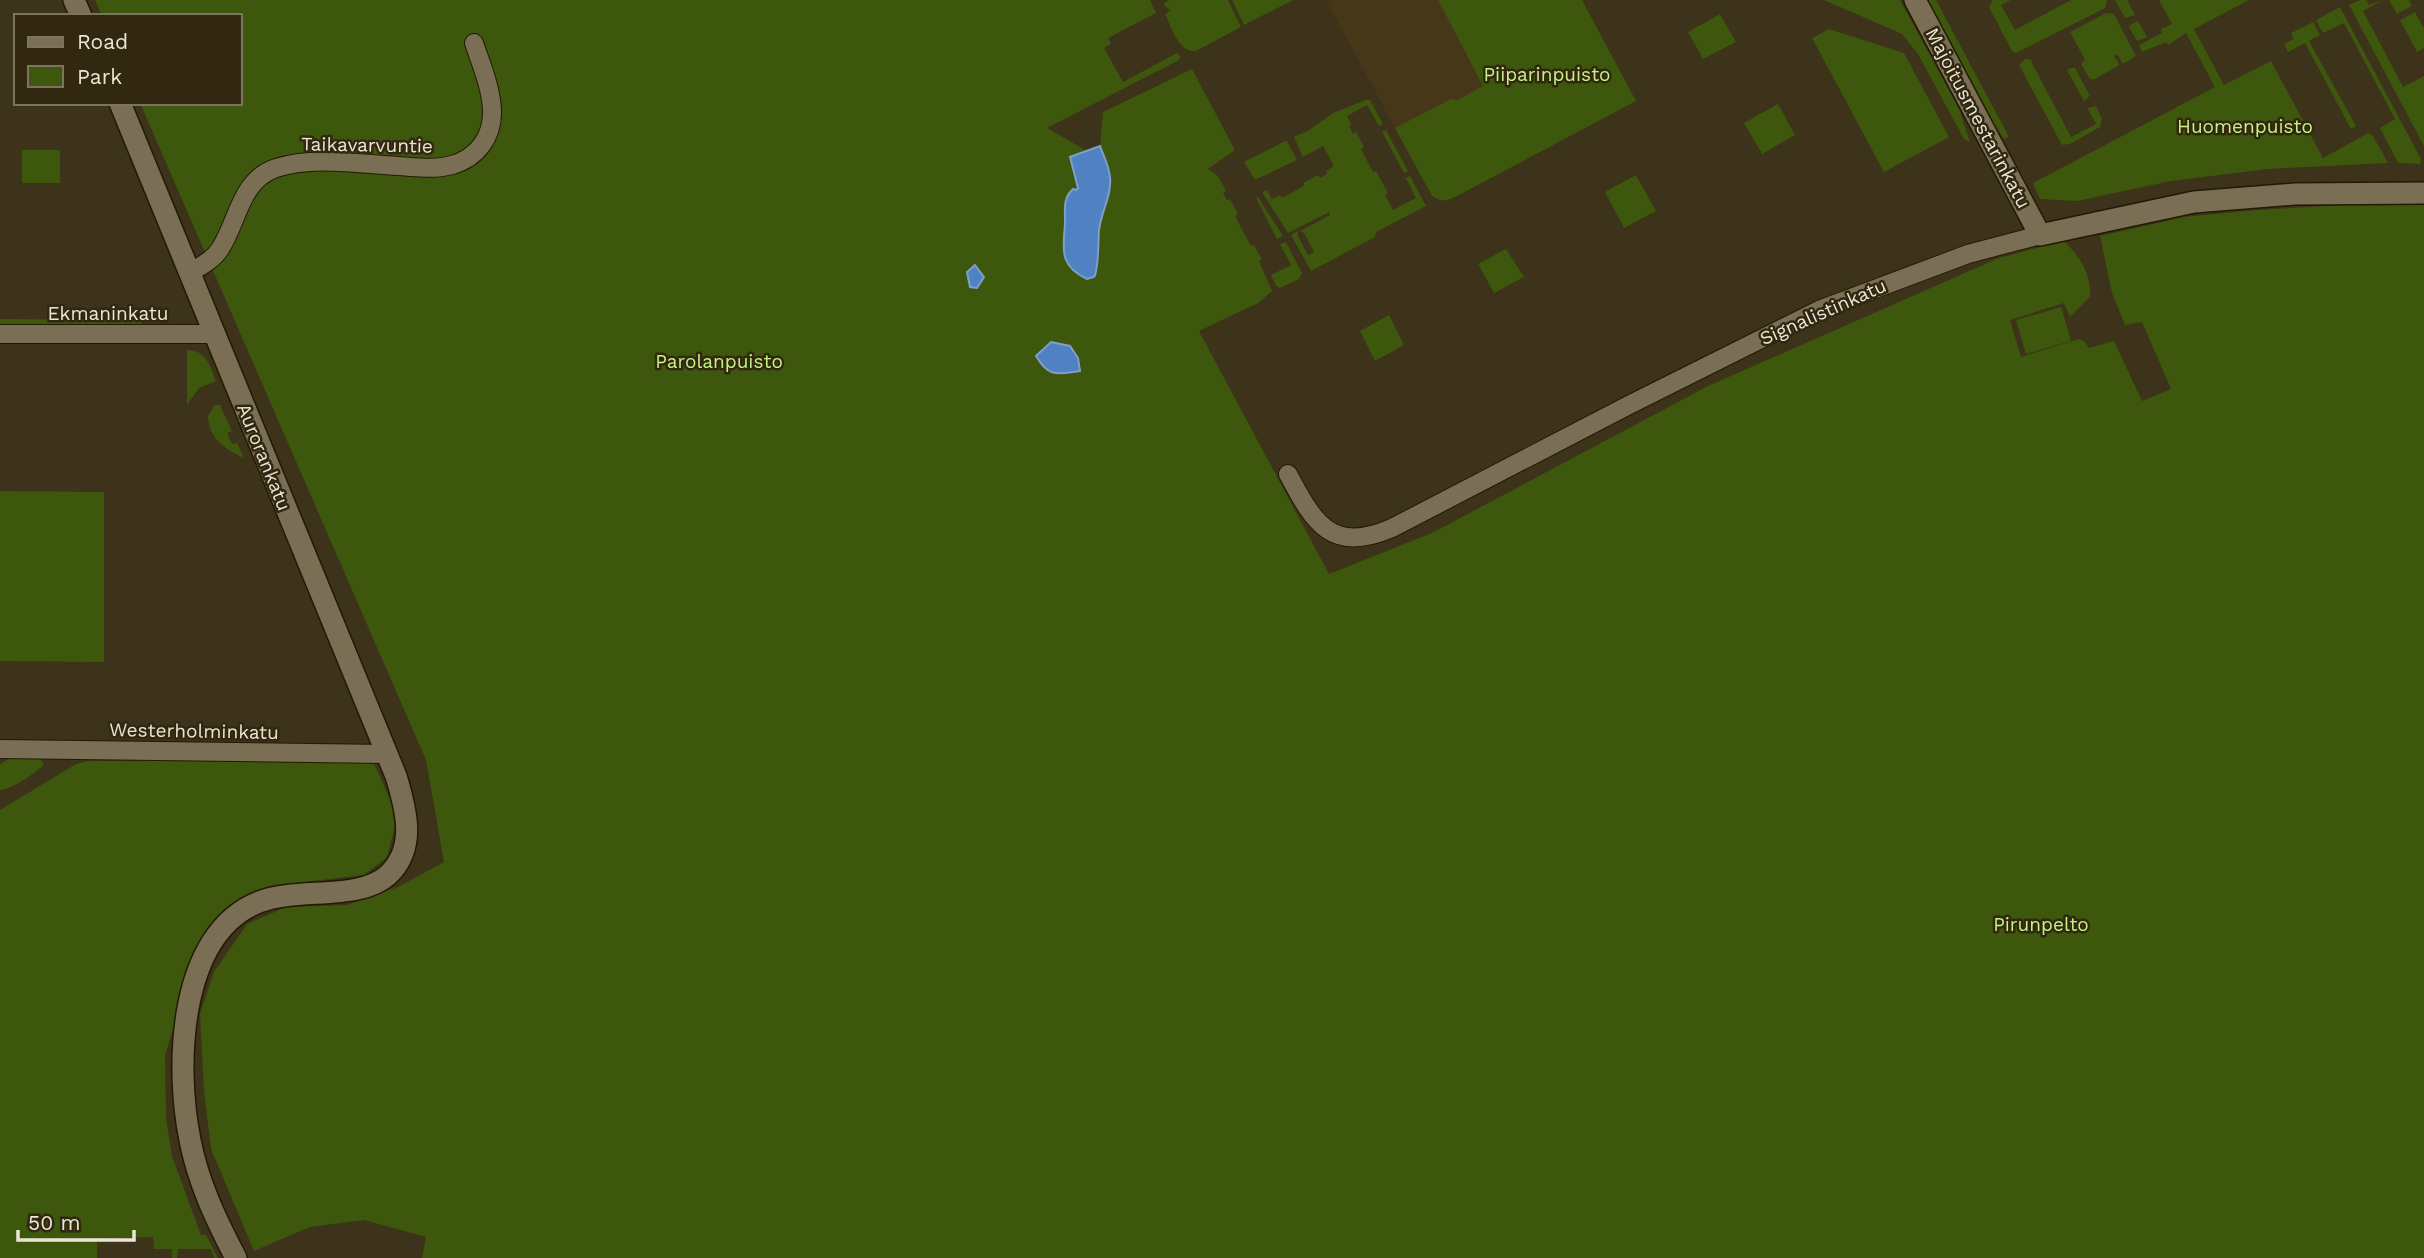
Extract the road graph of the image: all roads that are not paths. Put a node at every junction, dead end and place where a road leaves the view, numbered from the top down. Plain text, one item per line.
1 (1915, 0) edge
2 (474, 43) dead end
3 (121, 105) edge
4 (2424, 193) edge
5 (2040, 235) junction
6 (191, 272) junction
7 (0, 334) edge
8 (215, 334) junction
9 (1288, 474) dead end
10 (0, 749) edge
11 (387, 754) junction
12 (236, 1258) edge

1 - 5 street, Majoitusmestarinkatu
2 - 6 street, Taikavarvuntie
3 - 6 street, Aurorankatu
4 - 5 street, Signalistinkatu
5 - 9 street, Signalistinkatu
6 - 8 street, Aurorankatu
7 - 8 street, Ekmaninkatu
8 - 11 street, Aurorankatu
10 - 11 street, Westerholminkatu
11 - 12 street, Aurorankatu

